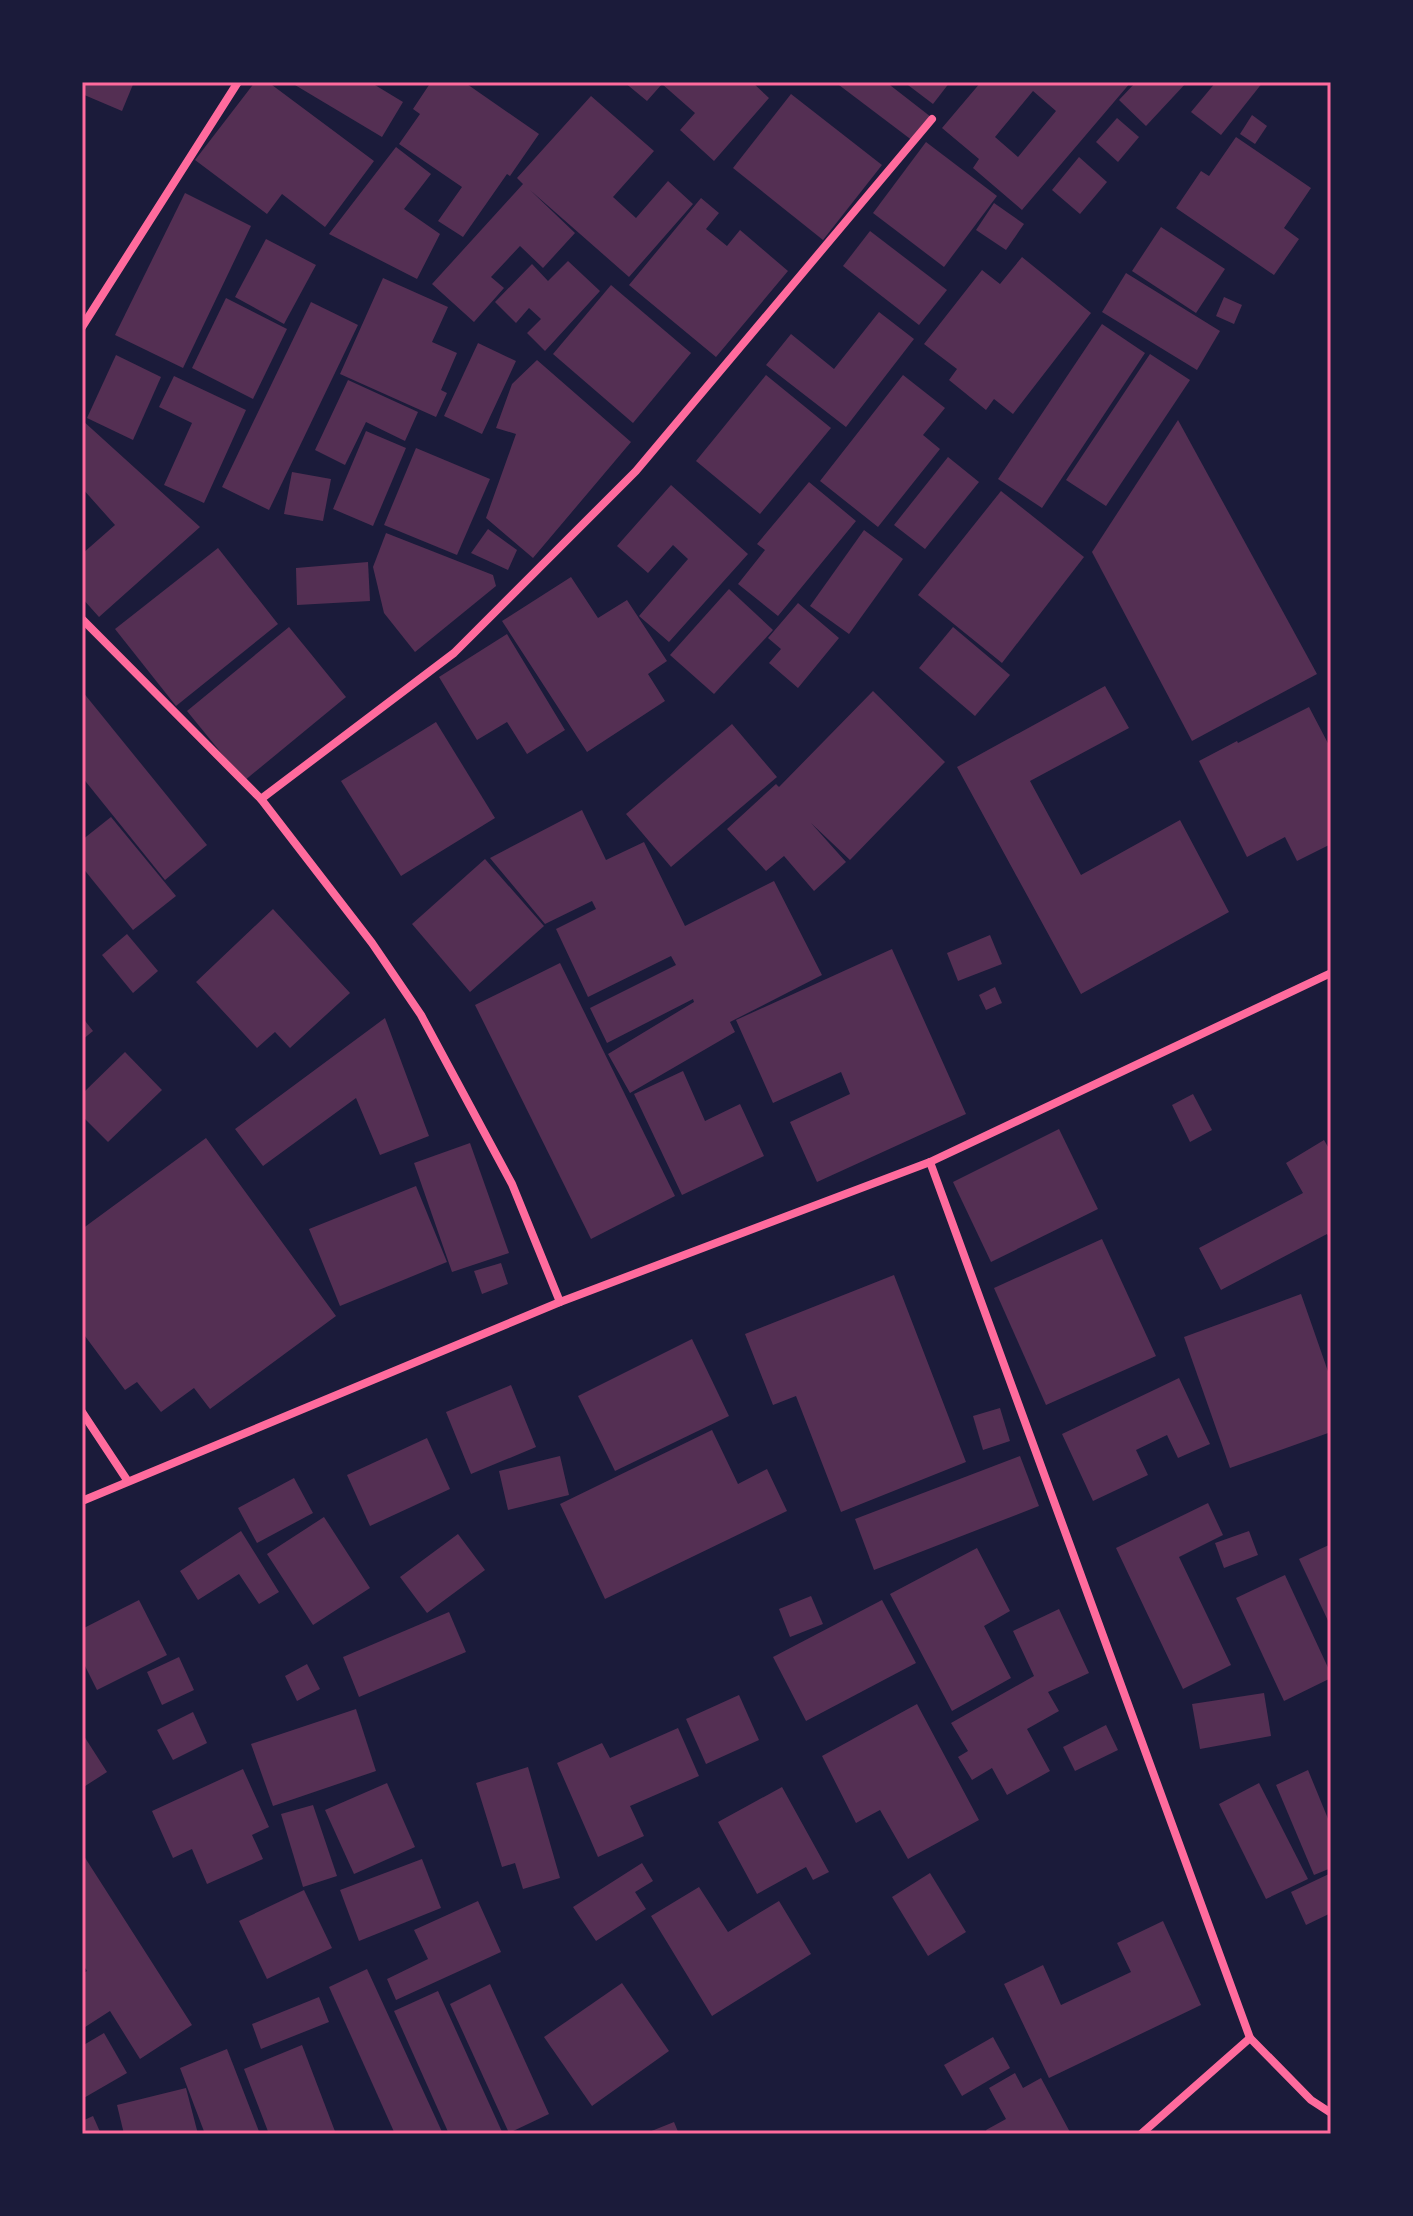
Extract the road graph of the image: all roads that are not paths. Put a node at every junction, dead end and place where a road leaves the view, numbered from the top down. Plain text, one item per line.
1 (238, 82) edge
2 (932, 119) dead end
3 (82, 327) edge
4 (82, 619) edge
5 (261, 799) junction
6 (1331, 973) edge
7 (930, 1162) junction
8 (560, 1302) junction
9 (82, 1412) edge
10 (127, 1480) junction
11 (82, 1501) edge
12 (1250, 2038) junction
13 (1331, 2113) edge
14 (1141, 2134) edge

1 - 3 street
2 - 5 street
4 - 5 street
5 - 8 street
6 - 7 street
7 - 8 street
7 - 12 street
8 - 10 street
9 - 10 street
10 - 11 street
12 - 13 street
12 - 14 street

